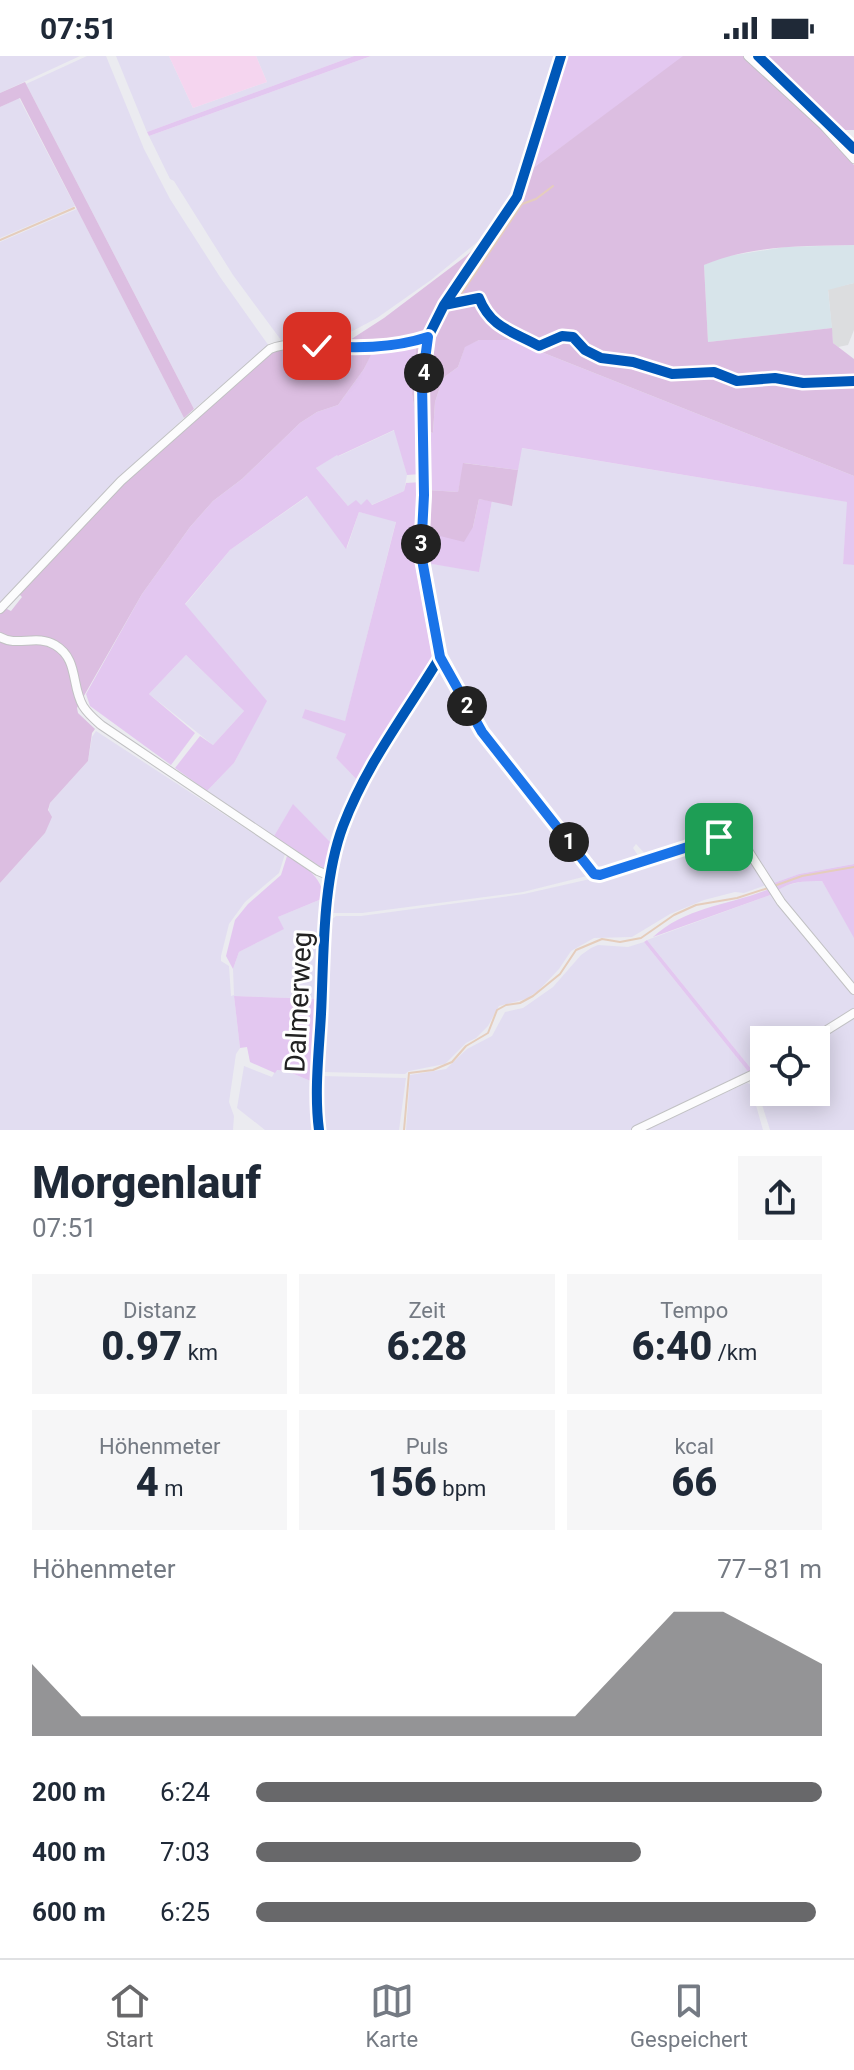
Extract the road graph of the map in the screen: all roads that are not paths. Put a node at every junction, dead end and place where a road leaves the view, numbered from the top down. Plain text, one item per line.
1 (561, 56) edge
2 (748, 56) edge
3 (854, 159) edge
4 (428, 337) junction
5 (0, 609) edge
6 (0, 637) edge
7 (440, 657) junction
8 (330, 876) junction
9 (854, 990) edge
10 (854, 1013) edge
11 (830, 1028) edge
12 (750, 1076) edge
13 (319, 1130) edge
14 (636, 1130) edge

1 - 4 street
2 - 3 street
4 - 5 street
4 - 7 street
6 - 8 street
7 - 8 street, Dalmerweg
7 - 9 street
8 - 13 street, Dalmerweg
10 - 11 street
12 - 14 street

